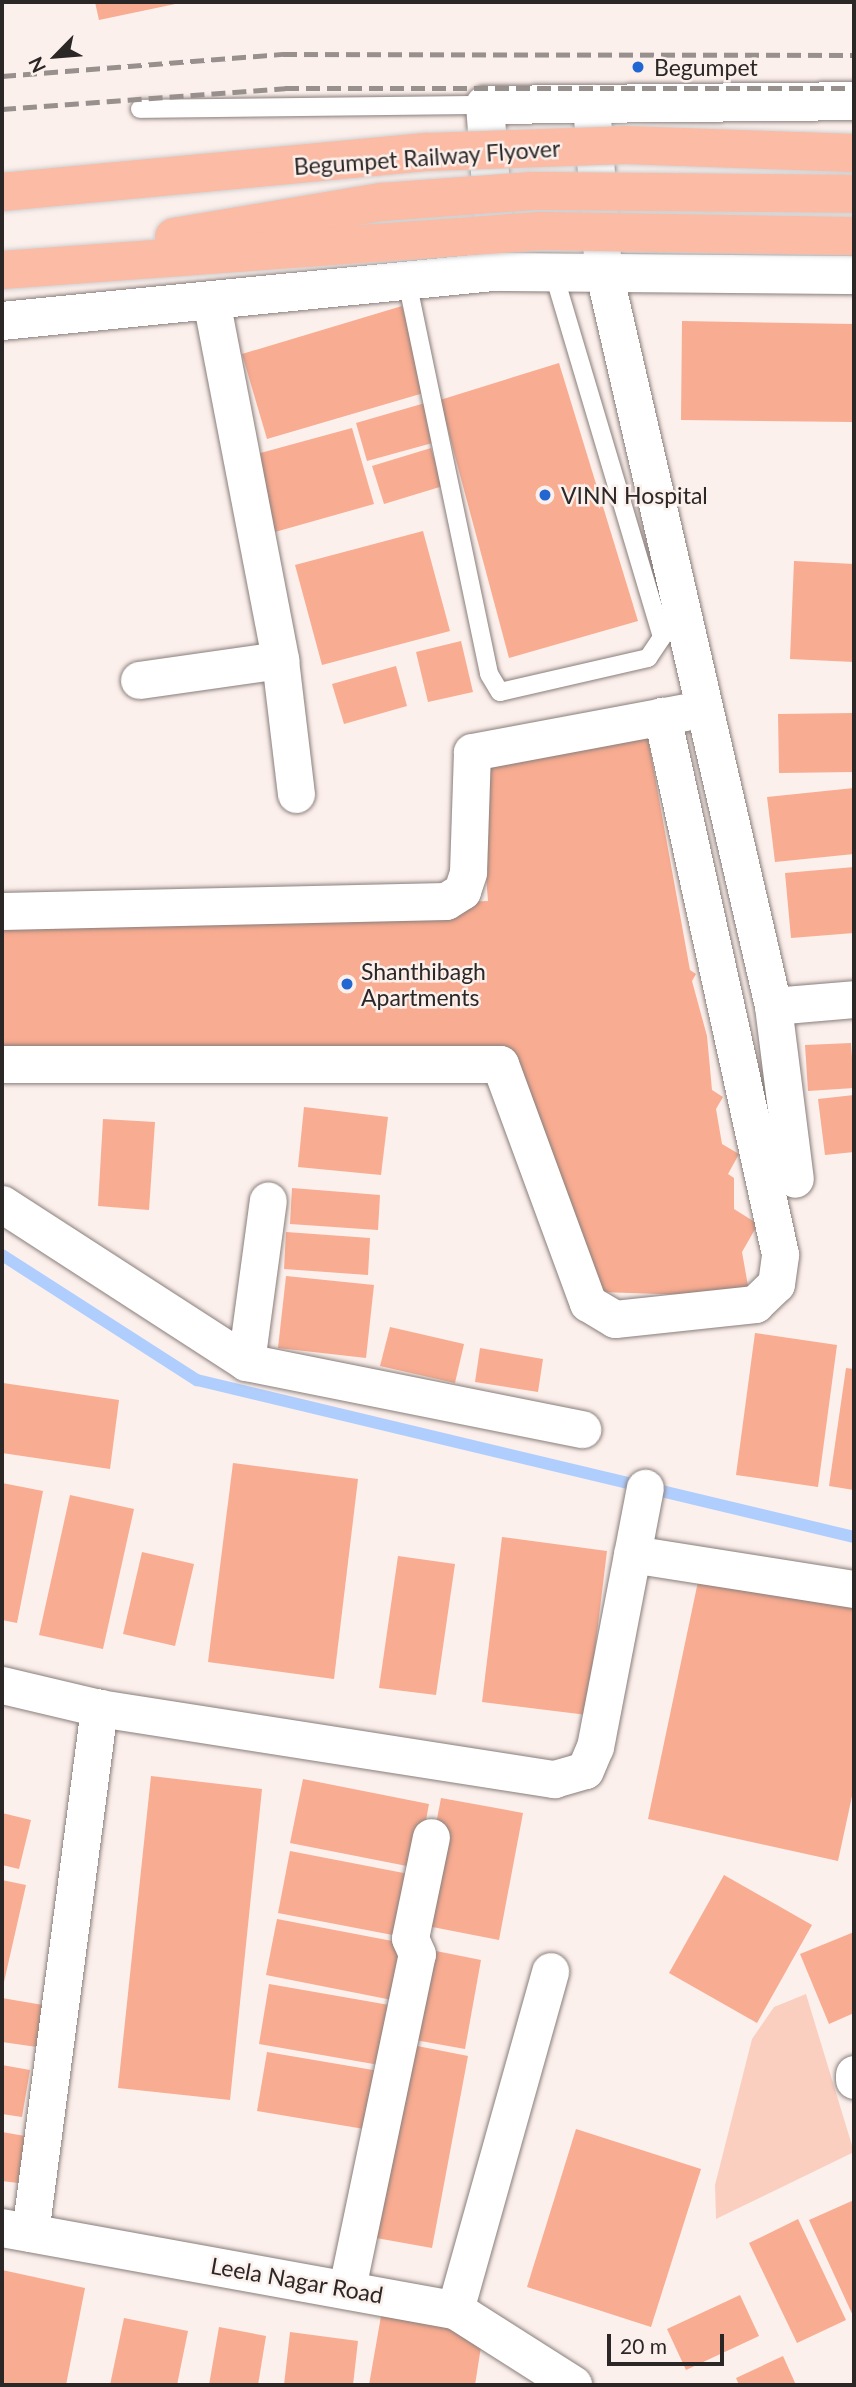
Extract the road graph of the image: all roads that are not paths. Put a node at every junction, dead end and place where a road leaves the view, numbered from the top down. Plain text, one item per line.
1 (854, 101) edge
2 (591, 103) junction
3 (485, 105) junction
4 (140, 109) dead end
5 (854, 153) edge
6 (2, 192) edge
7 (854, 194) edge
8 (854, 236) edge
9 (13, 269) edge
10 (552, 269) junction
11 (603, 269) junction
12 (497, 272) junction
13 (854, 275) edge
14 (407, 281) junction
15 (211, 300) junction
16 (2, 321) edge
17 (280, 660) junction
18 (139, 680) dead end
19 (707, 708) junction
20 (662, 716) junction
21 (296, 794) dead end
22 (740, 859) junction
23 (699, 886) junction
24 (2, 911) edge
25 (854, 999) edge
26 (773, 1006) junction
27 (2, 1064) edge
28 (795, 1179) dead end
29 (268, 1200) dead end
30 (2, 1205) edge
31 (246, 1362) junction
32 (582, 1429) dead end
33 (645, 1488) dead end
34 (632, 1554) junction
35 (854, 1589) edge
36 (2, 1685) edge
37 (99, 1708) junction
38 (431, 1837) dead end
39 (550, 1971) dead end
40 (16, 2231) edge
41 (347, 2288) junction
42 (455, 2309) junction
43 (572, 2385) edge

1 - 2 street
2 - 3 street
2 - 11 street
3 - 4 lane
3 - 12 street
5 - 6 main road, Begumpet Railway Flyover, bridge
7 - 9 main road, bridge
8 - 9 main road, bridge
10 - 11 street
10 - 12 street
10 - 14 lane
11 - 13 street
11 - 19 street
12 - 14 street
14 - 15 street
15 - 16 street
15 - 17 street
17 - 18 street
17 - 21 street
19 - 20 street
19 - 22 street
20 - 23 street
20 - 24 street
22 - 23 street
22 - 26 street
23 - 27 street
25 - 26 street
26 - 28 street
29 - 31 street
30 - 31 street
31 - 32 street
33 - 34 street
34 - 35 street
34 - 37 street
36 - 37 street
37 - 40 street
38 - 41 street
39 - 42 street
40 - 41 street, Leela Nagar Road
41 - 42 street, Leela Nagar Road
42 - 43 street, Leela Nagar Road

